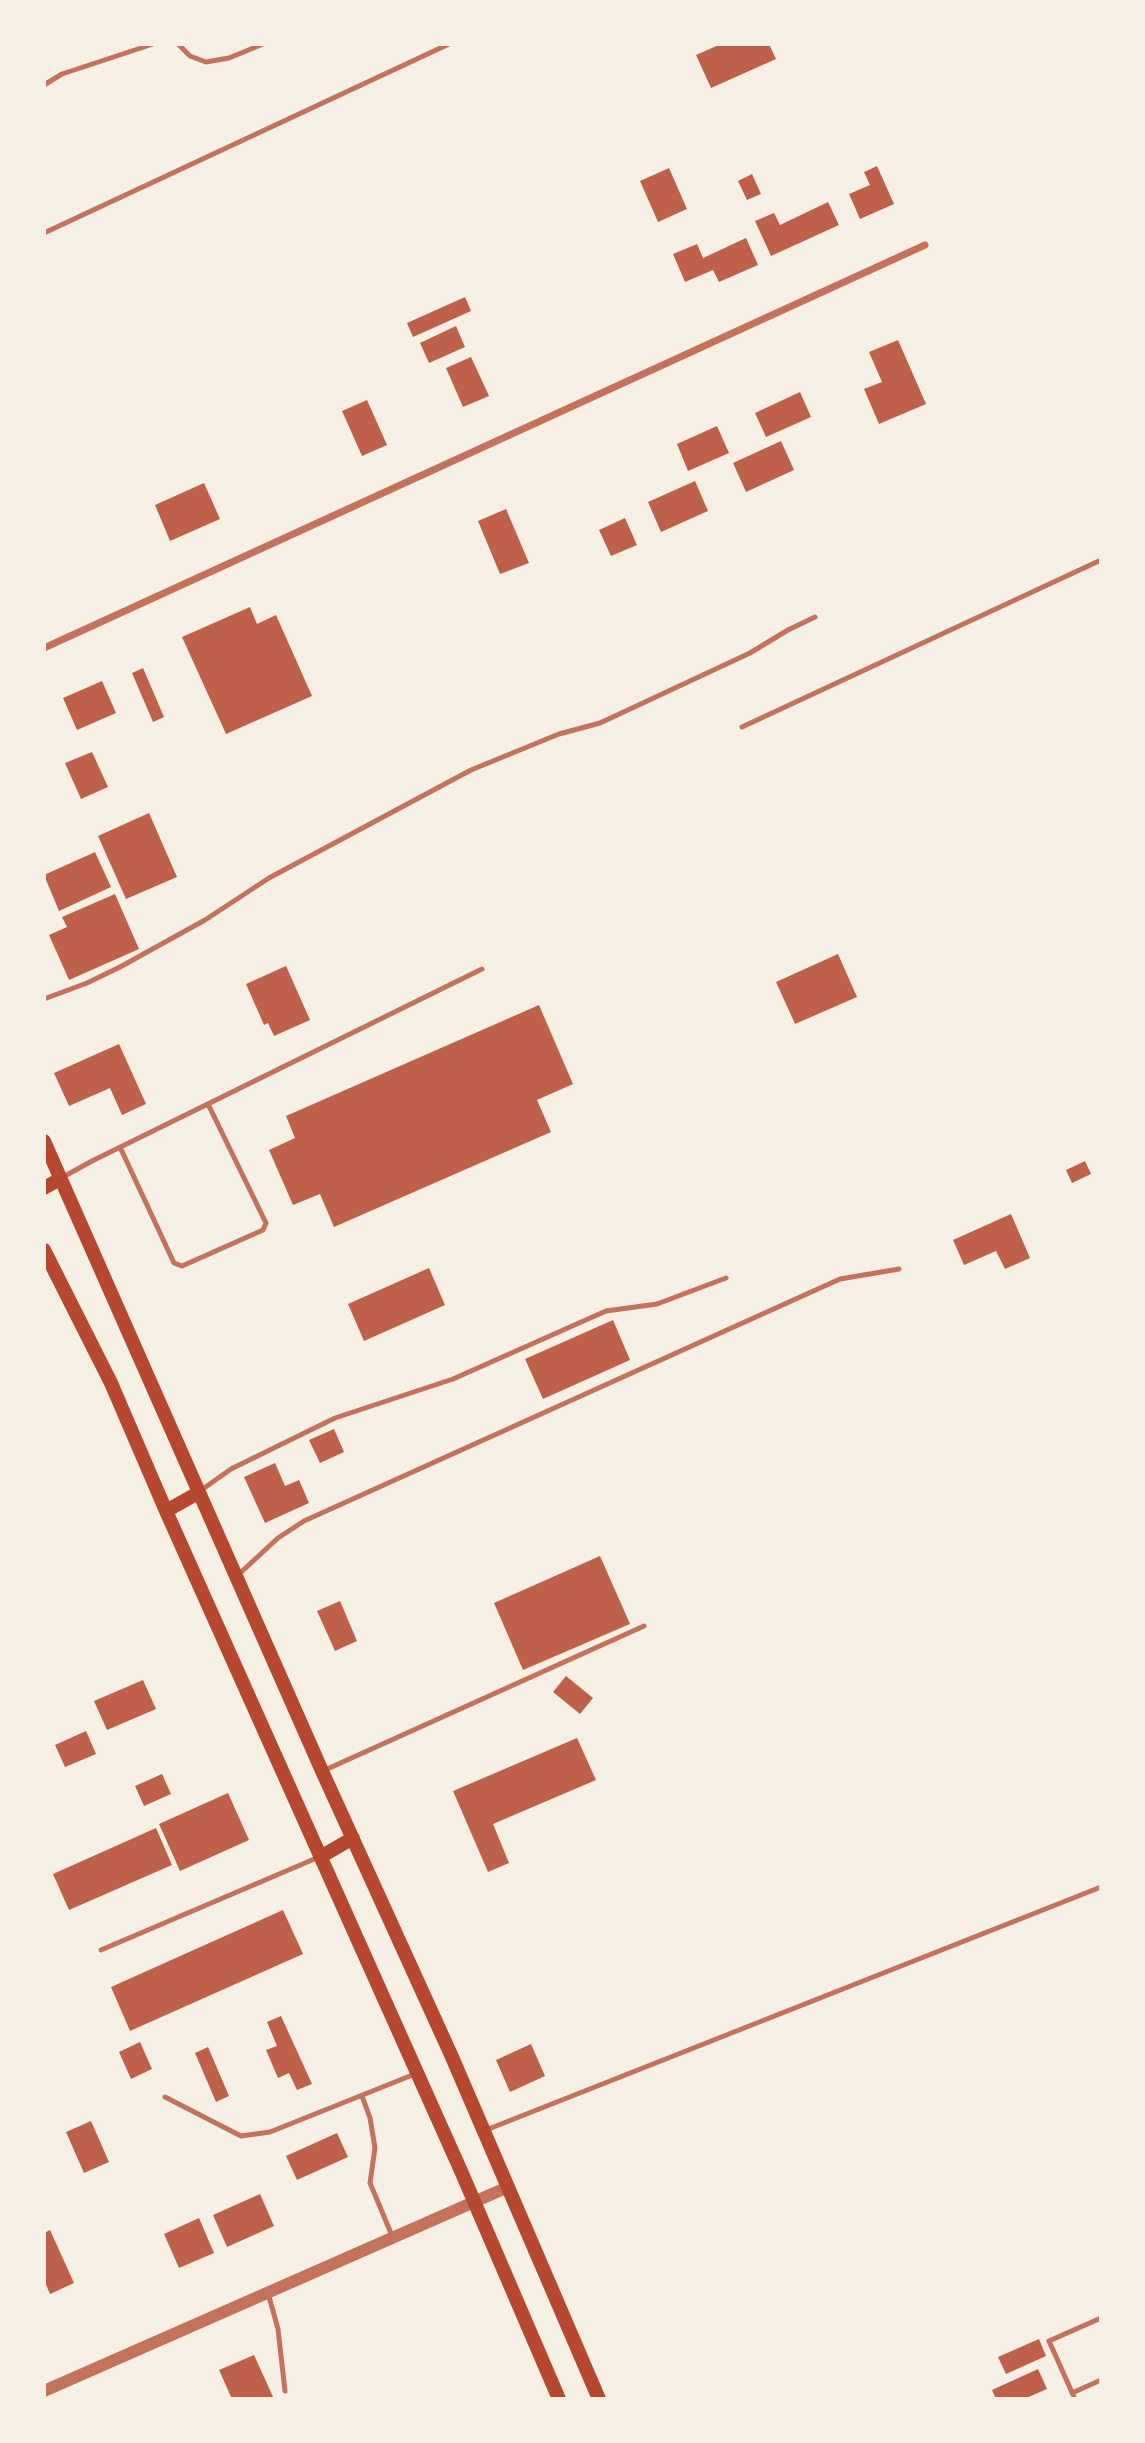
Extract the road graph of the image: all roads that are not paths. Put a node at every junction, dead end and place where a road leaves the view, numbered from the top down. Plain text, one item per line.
1 (153, 44) edge
2 (178, 44) edge
3 (263, 44) edge
4 (427, 44) edge
5 (449, 44) edge
6 (431, 52) junction
7 (44, 85) edge
8 (44, 221) edge
9 (46, 232) edge
10 (925, 245) dead end
11 (1101, 560) edge
12 (815, 617) dead end
13 (44, 648) edge
14 (743, 727) dead end
15 (482, 969) dead end
16 (44, 999) edge
17 (208, 1104) junction
18 (44, 1141) edge
19 (120, 1147) junction
20 (60, 1179) junction
21 (44, 1188) edge
22 (44, 1250) edge
23 (899, 1269) dead end
24 (726, 1278) dead end
25 (198, 1493) junction
26 (166, 1511) junction
27 (236, 1577) junction
28 (644, 1626) dead end
29 (322, 1771) junction
30 (353, 1839) junction
31 (322, 1856) junction
32 (1101, 1887) edge
33 (101, 1950) dead end
34 (418, 2073) junction
35 (362, 2096) junction
36 (165, 2097) dead end
37 (484, 2131) junction
38 (508, 2187) junction
39 (474, 2203) junction
40 (393, 2238) junction
41 (268, 2293) junction
42 (1101, 2318) edge
43 (1101, 2380) edge
44 (44, 2391) edge
45 (285, 2392) dead end
46 (1074, 2396) edge
47 (559, 2399) edge
48 (599, 2399) edge

1 - 7 lane
2 - 3 lane
4 - 6 lane
5 - 6 lane
6 - 9 lane
8 - 9 lane
10 - 13 street
11 - 14 lane
12 - 16 lane
15 - 17 lane
17 - 19 lane
17 - 19 lane
18 - 20 main road
19 - 20 lane
20 - 21 main road
20 - 25 main road
22 - 26 main road
23 - 27 lane
24 - 25 lane
25 - 26 main road
25 - 27 main road
26 - 31 main road
27 - 29 main road
28 - 29 lane
29 - 30 main road
30 - 31 main road
30 - 37 main road
31 - 33 lane
31 - 34 main road
32 - 37 lane
34 - 35 lane
34 - 39 main road
35 - 36 lane
35 - 40 lane
37 - 38 main road
38 - 39 street
38 - 48 main road
39 - 40 street
39 - 47 main road
40 - 41 street
41 - 44 street
41 - 45 lane
42 - 46 lane
43 - 46 lane

